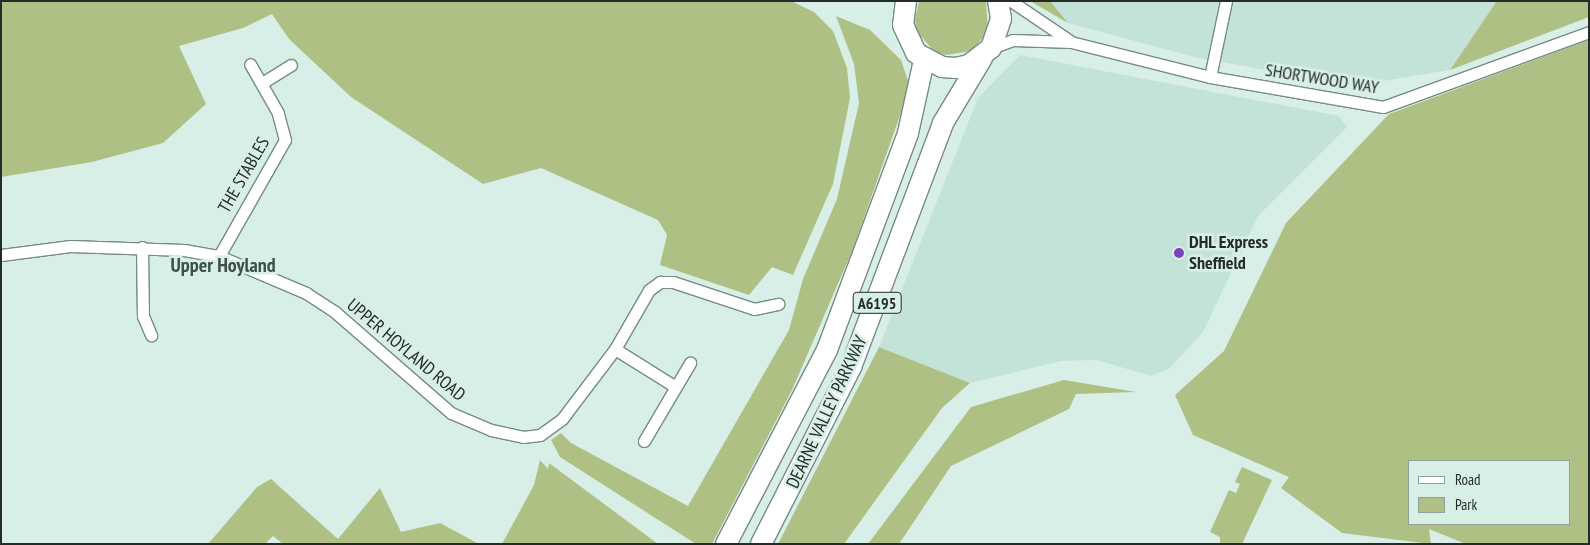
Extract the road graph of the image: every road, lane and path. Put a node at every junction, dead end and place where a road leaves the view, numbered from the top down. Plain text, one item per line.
1 (906, 1) edge
2 (998, 1) edge
3 (1011, 1) edge
4 (1226, 1) edge
5 (1589, 32) edge
6 (1072, 42) junction
7 (986, 53) junction
8 (924, 60) junction
9 (250, 64) dead end
10 (291, 66) dead end
11 (1210, 77) junction
12 (262, 83) junction
13 (142, 248) junction
14 (1, 254) edge
15 (219, 256) junction
16 (778, 304) dead end
17 (152, 335) dead end
18 (615, 349) junction
19 (690, 363) dead end
20 (674, 386) junction
21 (644, 441) dead end
22 (726, 544) edge
23 (760, 544) edge

1 - 8 highway
2 - 7 highway, A6195
3 - 6 street, SHORTWOOD WAY
4 - 11 street
5 - 11 street, SHORTWOOD WAY
6 - 7 street, SHORTWOOD WAY
6 - 11 street, SHORTWOOD WAY
7 - 8 highway
7 - 23 highway, DEARNE VALLEY PARKWAY / A6195
8 - 22 highway, DEARNE VALLEY PARKWAY / A6195
9 - 12 street, THE STABLES
10 - 12 street
12 - 15 street, THE STABLES
13 - 14 street, UPPER HOYLAND ROAD
13 - 15 street, UPPER HOYLAND ROAD
13 - 17 street
15 - 18 street, UPPER HOYLAND ROAD
16 - 18 street, UPPER HOYLAND ROAD
18 - 20 street
19 - 20 street
20 - 21 street

